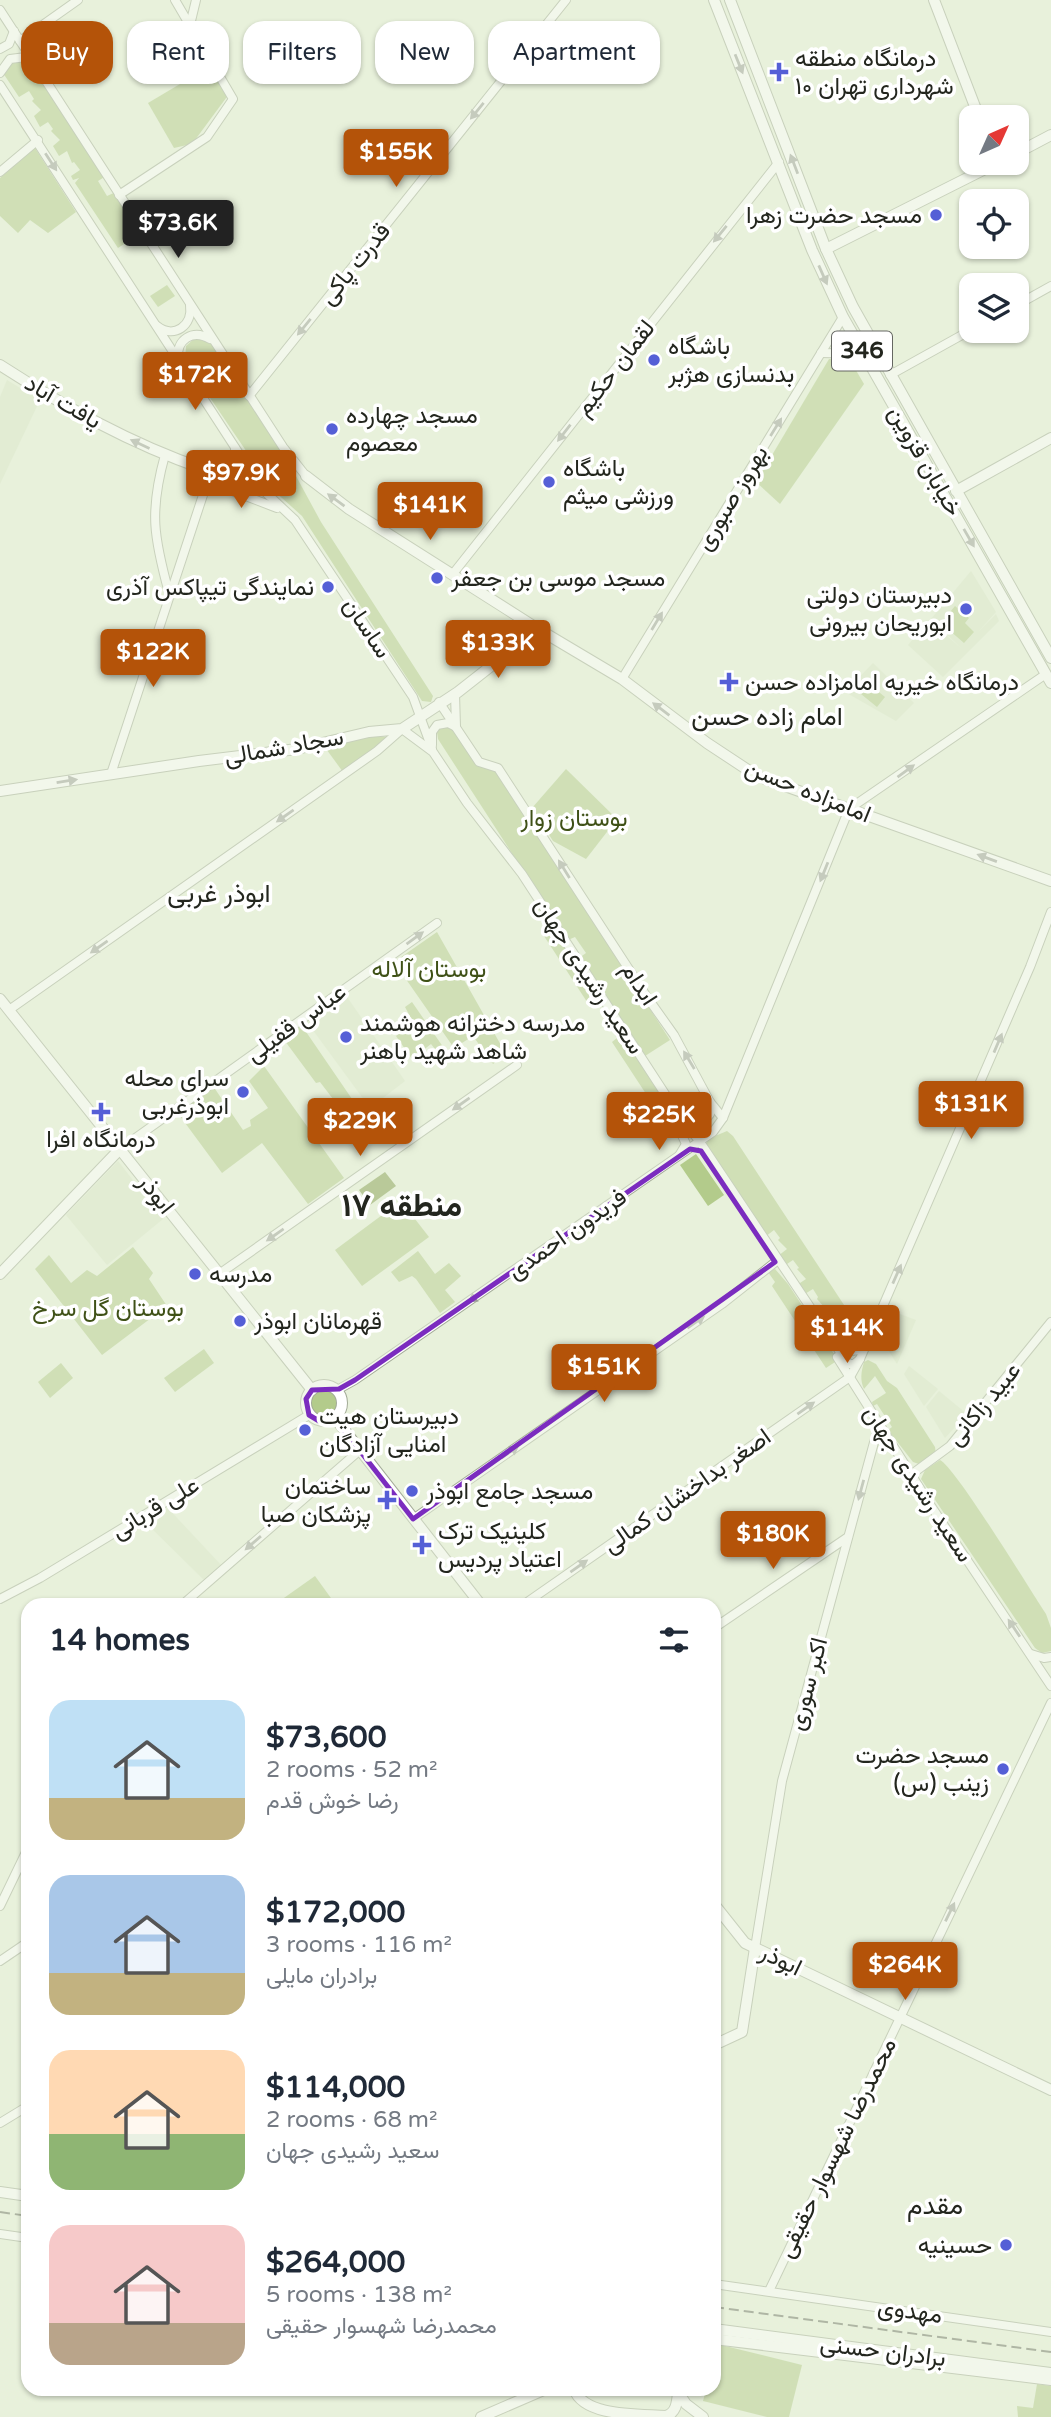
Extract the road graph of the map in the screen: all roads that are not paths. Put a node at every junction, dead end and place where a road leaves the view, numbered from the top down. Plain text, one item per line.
1 (78, 0) edge
2 (175, 0) edge
3 (196, 0) edge
4 (566, 0) edge
5 (714, 0) edge
6 (730, 0) edge
7 (934, 0) edge
8 (68, 3) edge
9 (0, 10) edge
10 (188, 21) edge
11 (191, 21) edge
12 (13, 31) junction
13 (20, 41) joint
14 (0, 49) edge
15 (21, 58) edge
16 (0, 73) edge
17 (48, 84) edge
18 (224, 84) edge
19 (0, 85) edge
20 (974, 105) edge
21 (1050, 138) edge
22 (38, 140) junction
23 (1029, 148) edge
24 (779, 163) junction
25 (0, 172) edge
26 (973, 175) edge
27 (120, 195) junction
28 (826, 249) junction
29 (1051, 286) edge
30 (1029, 298) edge
31 (188, 302) junction
32 (843, 317) junction
33 (153, 321) junction
34 (959, 337) edge
35 (213, 341) junction
36 (821, 354) junction
37 (864, 354) junction
38 (178, 361) junction
39 (0, 365) edge
40 (890, 375) junction
41 (249, 396) junction
42 (1051, 438) edge
43 (235, 448) junction
44 (165, 456) junction
45 (204, 469) junction
46 (306, 476) joint
47 (206, 481) junction
48 (956, 491) junction
49 (287, 512) junction
50 (162, 567) junction
51 (178, 572) junction
52 (452, 575) junction
53 (170, 595) junction
54 (538, 629) junction
55 (1051, 658) edge
56 (622, 679) junction
57 (1048, 679) edge
58 (454, 694) junction
59 (413, 696) junction
60 (437, 705) junction
61 (419, 718) junction
62 (456, 727) junction
63 (402, 729) junction
64 (433, 752) junction
65 (111, 774) junction
66 (0, 791) edge
67 (849, 809) junction
68 (1051, 881) edge
69 (1051, 912) edge
70 (437, 923) dead end
71 (0, 999) edge
72 (9, 1010) junction
73 (517, 1065) dead end
74 (710, 1102) junction
75 (680, 1117) junction
76 (723, 1118) junction
77 (700, 1142) junction
78 (120, 1149) junction
79 (690, 1149) junction
80 (675, 1159) junction
81 (730, 1193) junction
82 (776, 1261) junction
83 (0, 1274) edge
84 (219, 1274) junction
85 (1051, 1322) edge
86 (832, 1341) junction
87 (865, 1348) junction
88 (860, 1359) junction
89 (850, 1377) junction
90 (312, 1390) junction
91 (337, 1390) junction
92 (309, 1415) junction
93 (335, 1418) junction
94 (879, 1424) junction
95 (360, 1450) junction
96 (912, 1474) junction
97 (413, 1518) junction
98 (848, 1537) junction
99 (190, 1598) edge
100 (476, 1598) edge
101 (533, 1598) edge
102 (0, 1599) edge
103 (721, 1623) edge
104 (1031, 1654) junction
105 (1051, 1657) edge
106 (1051, 1686) edge
107 (1051, 1703) edge
108 (21, 1862) edge
109 (0, 1906) edge
110 (721, 1913) edge
111 (21, 1947) edge
112 (755, 1948) junction
113 (0, 1961) edge
114 (900, 2018) junction
115 (721, 2042) edge
116 (1051, 2090) edge
117 (21, 2110) edge
118 (0, 2122) edge
119 (0, 2193) edge
120 (21, 2196) edge
121 (0, 2234) edge
122 (21, 2237) edge
123 (721, 2285) edge
124 (769, 2291) junction
125 (721, 2330) edge
126 (1051, 2332) edge
127 (721, 2340) edge
128 (1051, 2373) edge
129 (1051, 2382) edge
130 (530, 2396) edge
131 (577, 2396) edge
132 (677, 2396) edge
133 (680, 2396) edge
134 (481, 2417) edge
135 (703, 2417) edge

1 - 8 street
2 - 10 street
3 - 11 street
4 -> 41 street, قدرت پاکی
5 -> 24 main road, خیابان قزوین / 346
28 -> 6 main road, خیابان قزوین / 346
7 - 20 main road
8 - 13 street
9 - 12 street
12 - 13 street
12 - 14 street
15 - 16 street
17 - 27 street
18 - 27 street
19 - 22 street, ساسان
21 - 23 main road
22 - 25 street
22 -> 33 street, ساسان
24 -> 32 main road, خیابان قزوین / 346
24 -> 52 street, لقمان حکیم
26 - 28 main road
27 - 31 street
28 - 40 main road, خیابان قزوین / 346
29 - 30 street
31 - 33 street
31 - 35 street
32 - 36 street, بهروز صبوری
32 - 37 main road, خیابان قزوین / 346
33 - 38 street, ساسان
34 - 40 street
35 - 38 street
35 - 41 street
36 - 37 street
56 -> 36 street, بهروز صبوری
37 -> 57 main road, خیابان قزوین / 346
38 - 43 street, ساسان
44 -> 39 main road, یافت آباد
40 - 48 main road, خیابان قزوین / 346
41 - 46 street
42 - 48 main road
43 - 45 street
43 - 49 street, ساسان
44 - 45 main road, یافت آباد
44 - 50 street
45 - 47 street
52 -> 46 main road, امامزاده حسن
47 - 49 street
47 - 51 street
48 - 55 main road, خیابان قزوین / 346
49 - 59 street, ساسان
50 - 51 street
50 - 53 street
51 - 53 street
52 - 54 main road, امامزاده حسن
53 - 65 street
54 - 56 main road, امامزاده حسن
54 - 58 main road, سجاد شمالی
67 -> 56 main road, امامزاده حسن
67 -> 57 street
58 - 60 main road, سجاد شمالی
58 - 62 street
59 - 60 street
59 - 61 street, ساسان
60 - 61 main road, سجاد شمالی
60 - 62 street, ابدام
61 - 63 main road, سجاد شمالی
61 - 64 street, ساسان
62 - 64 street
74 -> 62 street, ابدام
63 - 64 street, سعید رشیدی جهان
63 - 65 main road, سجاد شمالی
63 -> 72 street
64 - 75 street, سعید رشیدی جهان
66 -> 65 main road, سجاد شمالی
68 -> 67 main road, امامزاده حسن
67 -> 76 street, فریدون احمدی
87 -> 69 street
78 -> 70 street, عباس قفیلی
71 - 72 main road, ابوذر
72 - 78 main road, ابوذر
73 -> 84 street
74 - 75 street
74 - 76 street, ابدام
75 - 77 street, سعید رشیدی جهان
75 - 80 street
76 - 77 street, فریدون احمدی
77 - 79 street, فریدون احمدی
77 - 81 street, سعید رشیدی جهان
78 - 83 main road
78 - 84 main road, ابوذر
79 - 80 street, فریدون احمدی
79 - 81 street, سعید رشیدی جهان
80 -> 91 street, فریدون احمدی
81 - 82 street, سعید رشیدی جهان
82 - 86 street, سعید رشیدی جهان
82 - 89 street, سعید رشیدی جهان
97 -> 82 street
84 - 90 main road, ابوذر
85 - 96 street, عبید زاکانی
86 - 87 street
86 - 88 street, سعید رشیدی جهان
87 - 88 street
88 - 89 street
89 - 94 street, سعید رشیدی جهان
101 -> 89 street, اصغر بداخشان کمالی
90 - 91 main road
90 - 92 main road
91 - 93 main road
92 - 93 main road
92 - 102 street, علی قربانی
93 - 95 main road
94 - 96 street, سعید رشیدی جهان
94 -> 98 street, اکبر سوری
95 - 97 main road
95 -> 99 street
104 -> 96 street, سعید رشیدی جهان
97 - 100 main road
98 - 103 street
98 - 112 street, اکبر سوری
104 - 105 street
104 - 106 street, سعید رشیدی جهان
114 -> 107 street, محمدرضا شهسوار حقیقی
108 - 109 street
110 - 112 main road, ابوذر
111 - 113 street
112 - 114 main road, ابوذر
112 - 115 main road
114 - 116 main road, ابوذر
114 - 124 street, محمدرضا شهسوار حقیقی
117 - 118 street
119 - 120 main road
121 - 122 street
123 - 124 street, مهدوی
124 - 126 street, مهدوی
125 - 128 main road, برادران حسنی
127 - 129 main road, برادران حسنی
130 - 134 main road
131 - 132 main road
133 - 135 main road

